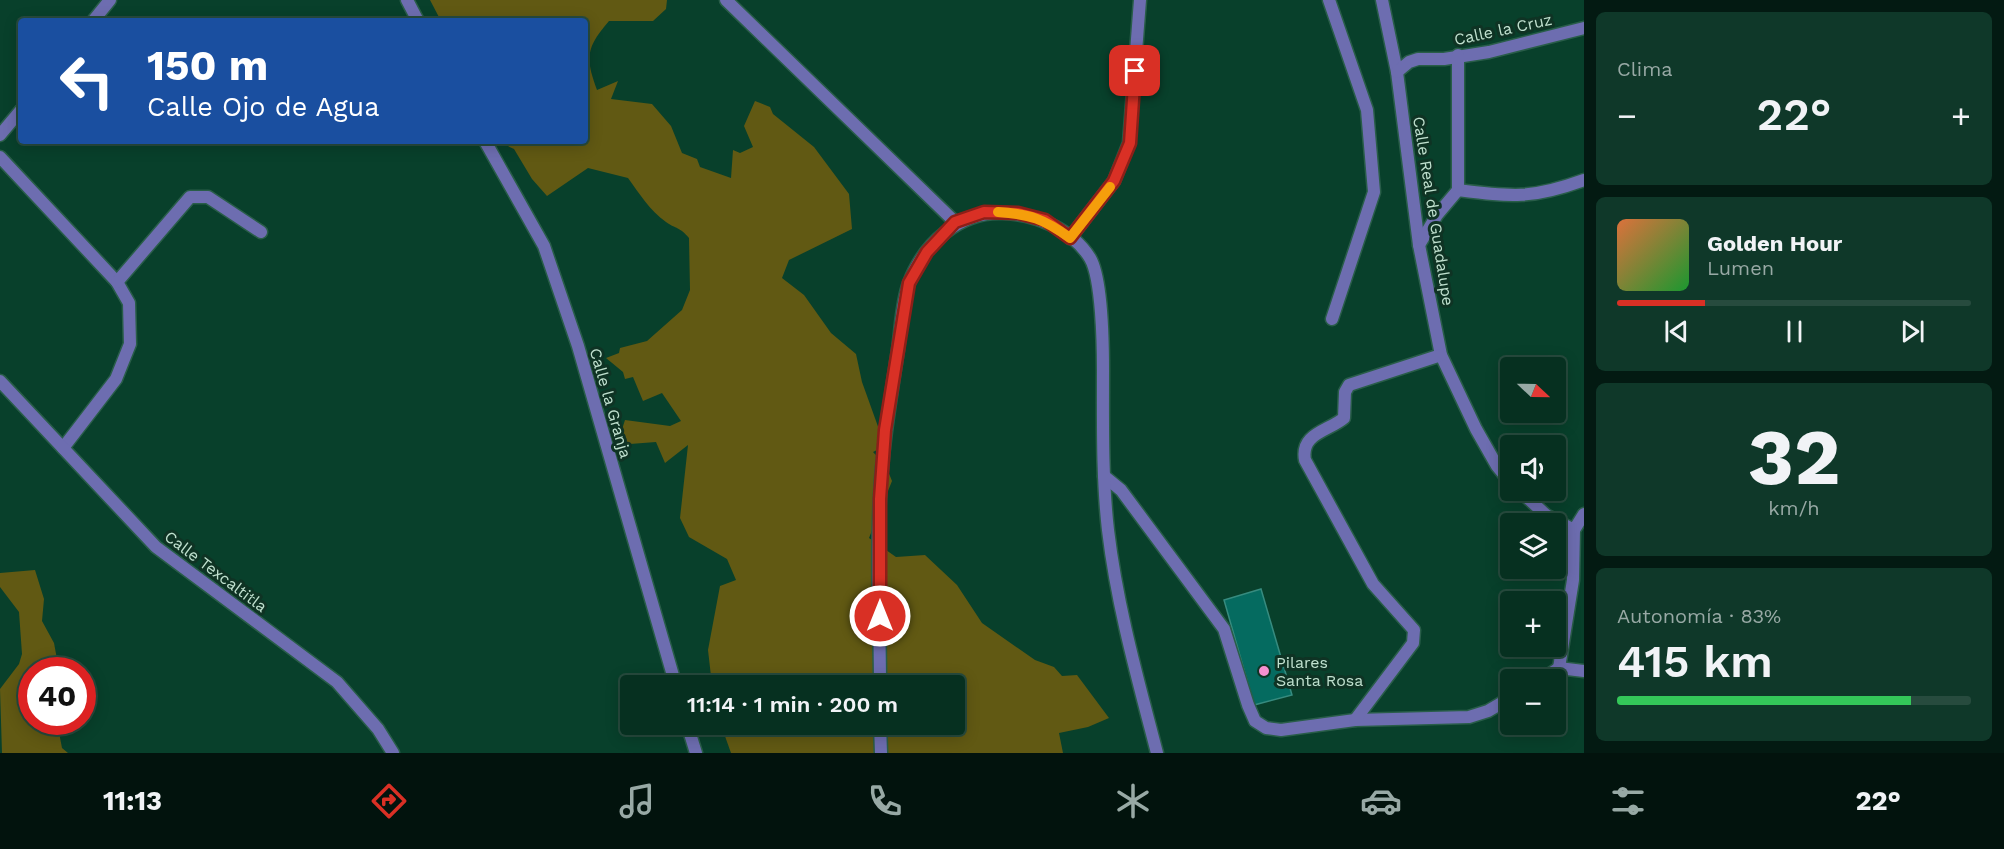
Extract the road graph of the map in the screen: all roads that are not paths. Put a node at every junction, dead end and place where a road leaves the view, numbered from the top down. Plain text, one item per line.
1 (110, 0) edge
2 (407, 0) edge
3 (726, 0) edge
4 (1140, 0) edge
5 (1329, 0) edge
6 (1382, 0) edge
7 (95, 18) edge
8 (416, 18) edge
9 (1584, 28) edge
10 (1458, 55) junction
11 (1397, 72) junction
12 (18, 114) edge
13 (0, 135) edge
14 (487, 144) edge
15 (0, 157) edge
16 (1584, 180) edge
17 (1458, 190) junction
18 (955, 222) junction
19 (261, 232) dead end
20 (1070, 238) junction
21 (1419, 245) junction
22 (117, 282) junction
23 (1332, 319) dead end
24 (1441, 355) junction
25 (0, 381) edge
26 (63, 448) junction
27 (1500, 470) edge
28 (1104, 476) junction
29 (1531, 501) edge
30 (1584, 514) edge
31 (1574, 530) junction
32 (1559, 668) joint
33 (1584, 671) edge
34 (673, 675) edge
35 (880, 675) edge
36 (1500, 704) edge
37 (1355, 720) junction
38 (690, 735) edge
39 (880, 735) edge
40 (393, 753) edge
41 (696, 753) edge
42 (880, 753) edge
43 (1157, 753) edge

1 - 7 street
2 - 8 street
3 - 18 street
4 - 20 street
5 - 23 street
6 - 11 street, Calle Real de Guadalupe
9 - 10 street, Calle la Cruz
10 - 11 street, Calle la Cruz
10 - 17 street
11 - 21 street, Calle Real de Guadalupe
12 - 13 street
14 - 34 street, Calle la Granja
15 - 22 street
16 - 17 street
17 - 21 street
18 - 20 street
18 - 35 street
19 - 22 street
20 - 28 street
21 - 24 street, Calle Real de Guadalupe
22 - 26 street
24 - 27 street, Calle Real de Guadalupe
24 - 37 street
25 - 26 street, Calle Texcaltitla
26 - 40 street, Calle Texcaltitla
28 - 37 street
28 - 43 street
29 - 31 street
30 - 31 street
31 - 32 street
32 - 33 street
36 - 37 street
38 - 41 street
39 - 42 street

